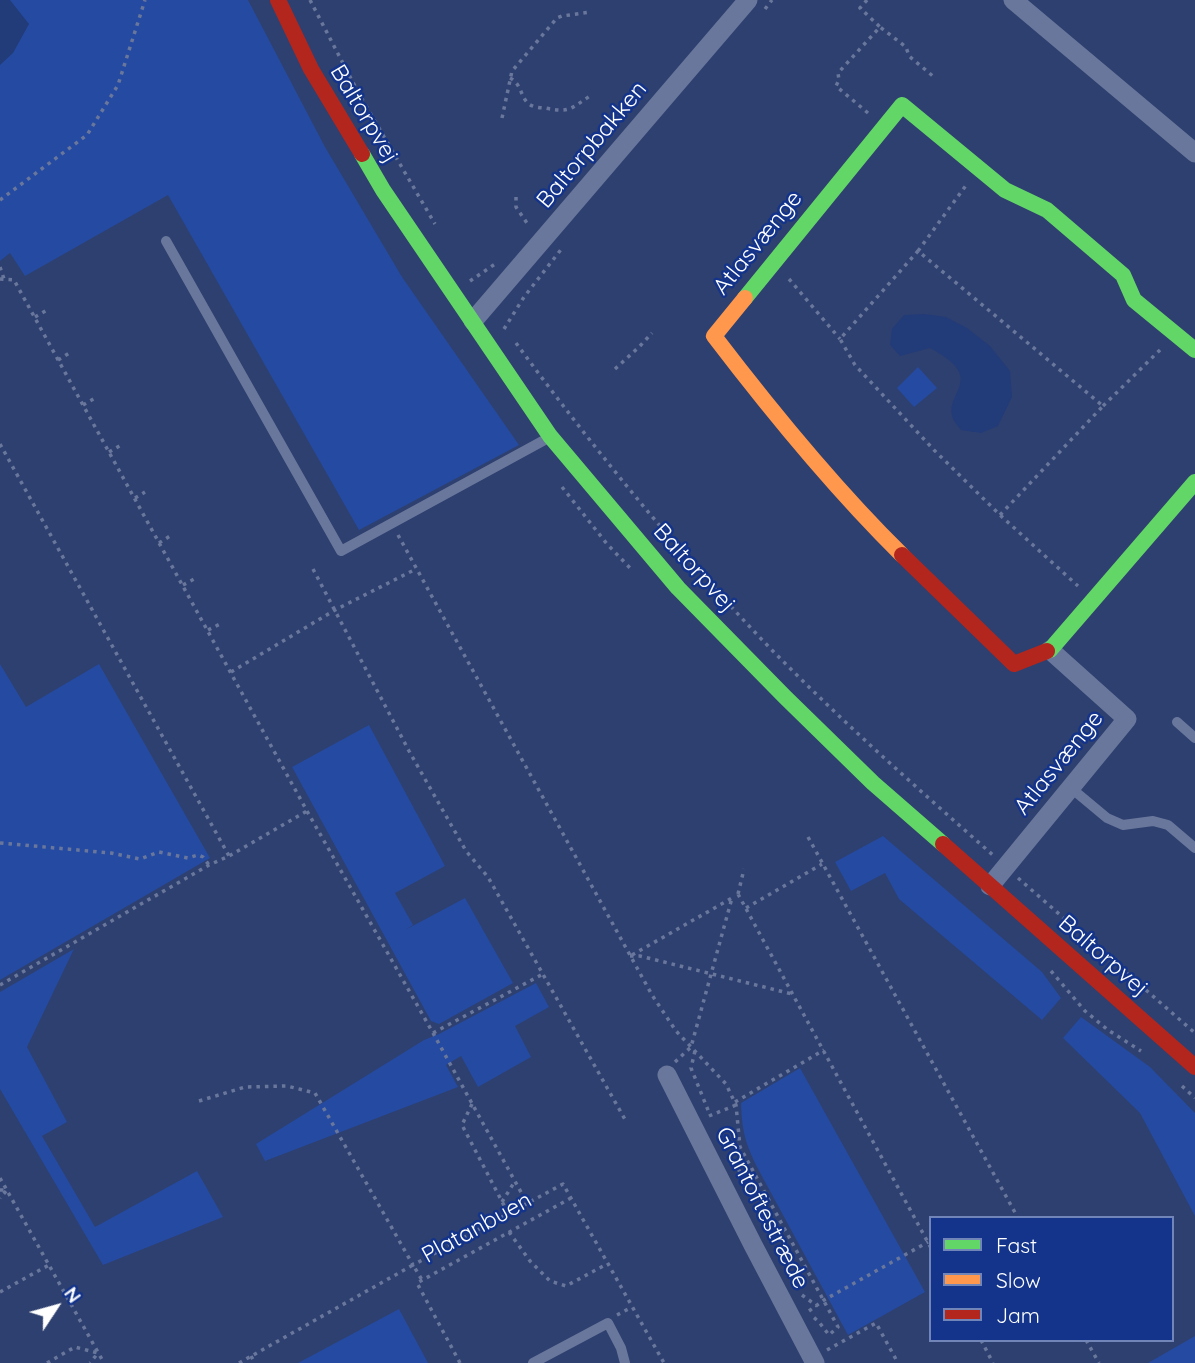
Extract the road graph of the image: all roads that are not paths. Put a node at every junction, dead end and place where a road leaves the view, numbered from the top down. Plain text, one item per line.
1 (278, 0) edge
2 (748, 0) edge
3 (1013, 0) edge
4 (1195, 153) edge
5 (166, 241) dead end
6 (473, 321) junction
7 (1195, 350) edge
8 (551, 436) junction
9 (1195, 482) edge
10 (1050, 650) junction
11 (1177, 722) dead end
12 (1195, 738) edge
13 (1071, 788) junction
14 (1195, 848) edge
15 (990, 886) junction
16 (672, 1067) road end
17 (1195, 1067) edge
18 (819, 1357) edge
19 (533, 1363) edge
20 (625, 1363) edge

1 - 6 street, Baltorpvej
2 - 6 street, Baltorpbakken
3 - 4 street
5 - 8 lane
6 - 8 street, Baltorpvej
7 - 10 street, Atlasvænge
8 - 15 street, Baltorpvej
9 - 10 street, Atlasvænge
10 - 13 street, Atlasvænge
11 - 12 lane
13 - 14 lane
13 - 15 street, Atlasvænge
15 - 17 street, Baltorpvej
16 - 18 street, Grantoftestræde
19 - 20 lane

